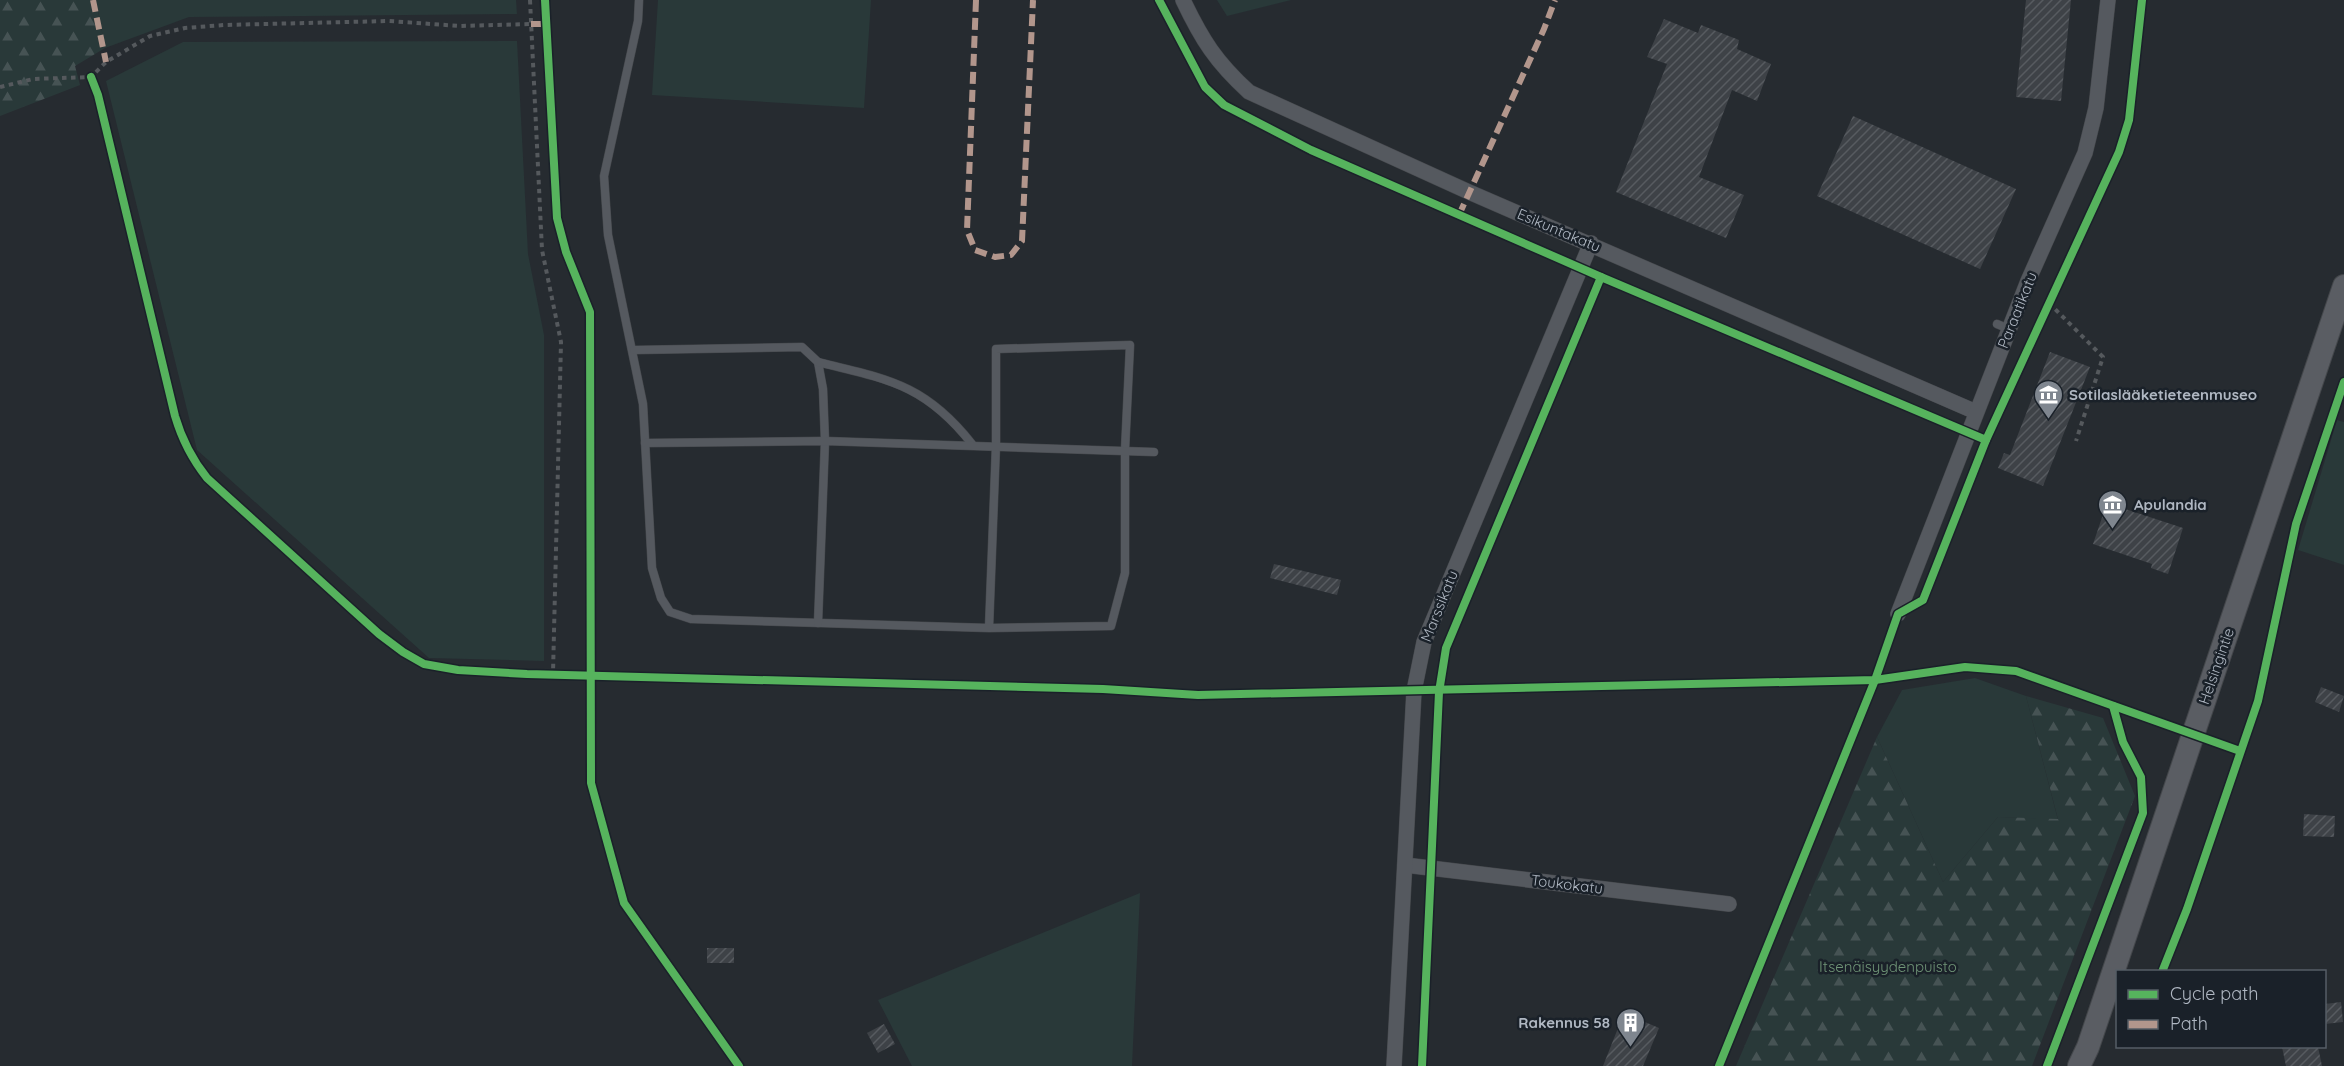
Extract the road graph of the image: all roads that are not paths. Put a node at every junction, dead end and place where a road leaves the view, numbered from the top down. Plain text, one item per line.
1 (639, 0) edge
2 (1183, 0) edge
3 (2108, 0) edge
4 (1591, 243) junction
5 (2344, 286) edge
6 (634, 350) junction
7 (818, 362) junction
8 (1976, 412) junction
9 (825, 441) junction
10 (645, 443) junction
11 (972, 444) junction
12 (996, 445) junction
13 (1125, 450) junction
14 (1154, 452) dead end
15 (1898, 614) dead end
16 (818, 623) junction
17 (988, 628) junction
18 (1405, 865) junction
19 (1729, 904) dead end
20 (2084, 1060) edge
21 (1394, 1066) edge

1 - 6 lane
2 - 4 street, Esikuntakatu
3 - 8 street, Paraatikatu
4 - 8 street, Esikuntakatu
4 - 18 street, Marssikatu
5 - 20 main road, Helsingintie
6 - 7 lane
6 - 10 lane
7 - 9 lane
7 - 11 lane
8 - 15 street, Paraatikatu
9 - 10 lane
9 - 11 lane
9 - 16 lane
10 - 16 lane
11 - 12 lane
12 - 13 lane
12 - 13 lane
12 - 17 lane
13 - 14 lane
13 - 17 lane
16 - 17 lane
18 - 19 street, Toukokatu
18 - 21 street, Marssikatu

